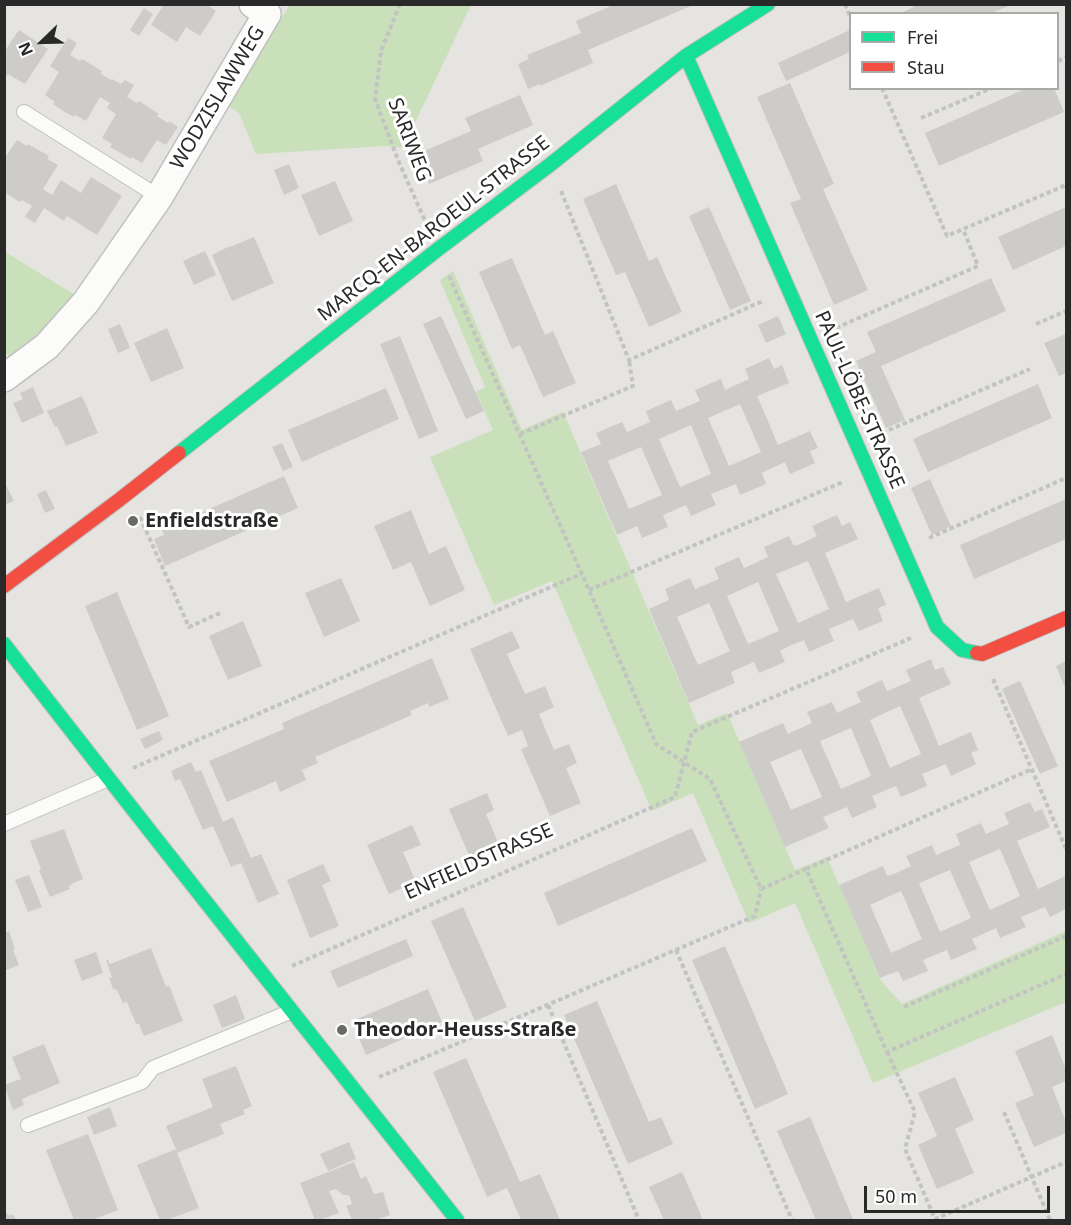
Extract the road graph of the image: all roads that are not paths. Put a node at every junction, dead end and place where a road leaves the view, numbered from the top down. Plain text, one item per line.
1 (253, 4) edge
2 (768, 4) edge
3 (686, 56) junction
4 (24, 112) dead end
5 (159, 197) junction
6 (4, 378) edge
7 (4, 586) edge
8 (1066, 618) edge
9 (4, 644) edge
10 (108, 779) junction
11 (4, 824) edge
12 (292, 1011) junction
13 (28, 1125) dead end
14 (457, 1221) edge

1 - 5 street, WODZISLAWWEG
2 - 3 street, MARCQ-EN-BAROEUL-STRASSE
3 - 7 street, MARCQ-EN-BAROEUL-STRASSE
3 - 8 street, PAUL-LÖBE-STRASSE
4 - 5 lane
5 - 6 street, WODZISLAWWEG
9 - 10 street
10 - 11 lane
10 - 12 street
12 - 13 lane
12 - 14 street

